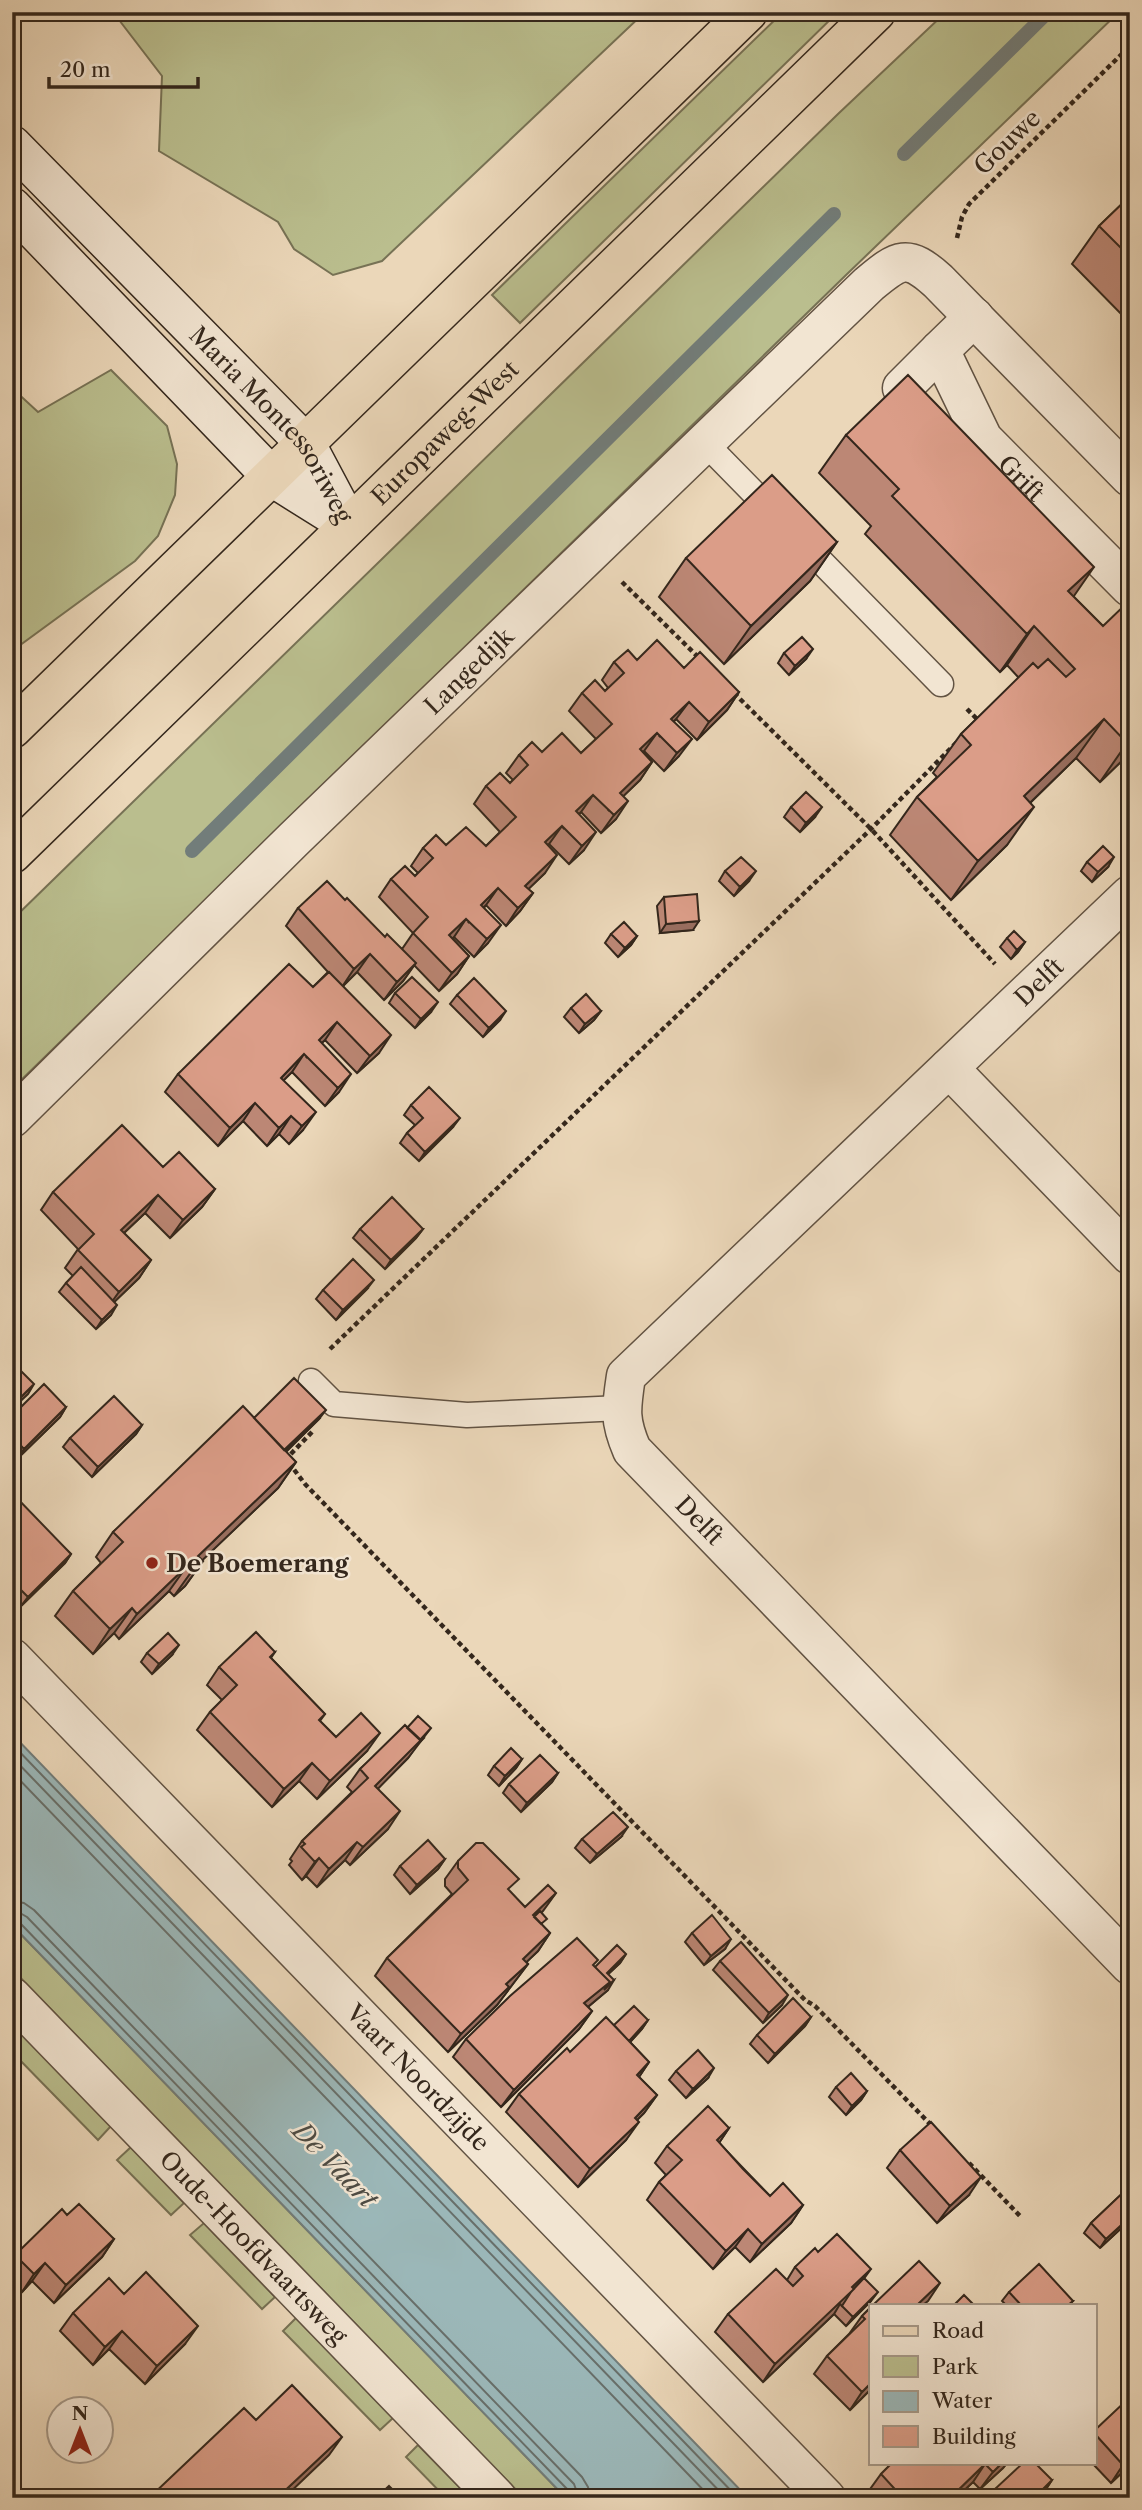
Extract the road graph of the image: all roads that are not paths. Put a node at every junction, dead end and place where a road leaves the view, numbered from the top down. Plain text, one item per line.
1 (748, 12) edge
2 (876, 12) edge
3 (12, 145) edge
4 (12, 207) edge
5 (974, 317) junction
6 (940, 350) junction
7 (902, 388) edge
8 (705, 443) junction
9 (306, 444) junction
10 (272, 477) junction
11 (1130, 477) edge
12 (349, 525) junction
13 (1130, 587) edge
14 (941, 684) road end
15 (12, 729) edge
16 (12, 854) edge
17 (1130, 895) edge
18 (949, 1069) junction
19 (12, 1118) edge
20 (1130, 1255) edge
21 (311, 1381) road end
22 (621, 1408) junction
23 (12, 1658) edge
24 (1130, 1965) edge
25 (12, 1997) edge
26 (497, 2498) edge
27 (826, 2498) edge

1 - 9 main road
2 - 12 main road, Europaweg-West
3 - 9 street, Maria Montessoriweg
4 - 10 street, Maria Montessoriweg
5 - 6 street
5 - 8 street, Langedijk
5 - 11 street
6 - 7 street
6 - 13 street, Grift
8 - 14 lane
8 - 19 street, Langedijk
9 - 10 main road
9 - 12 street, Maria Montessoriweg
10 - 12 street, Maria Montessoriweg
10 - 15 main road
12 - 16 main road, Europaweg-West
17 - 18 street, Delft
18 - 20 street
18 - 22 street, Delft
21 - 22 lane
22 - 24 street, Delft
23 - 27 street, Vaart Noordzijde
25 - 26 street, Oude-Hoofdvaartsweg

